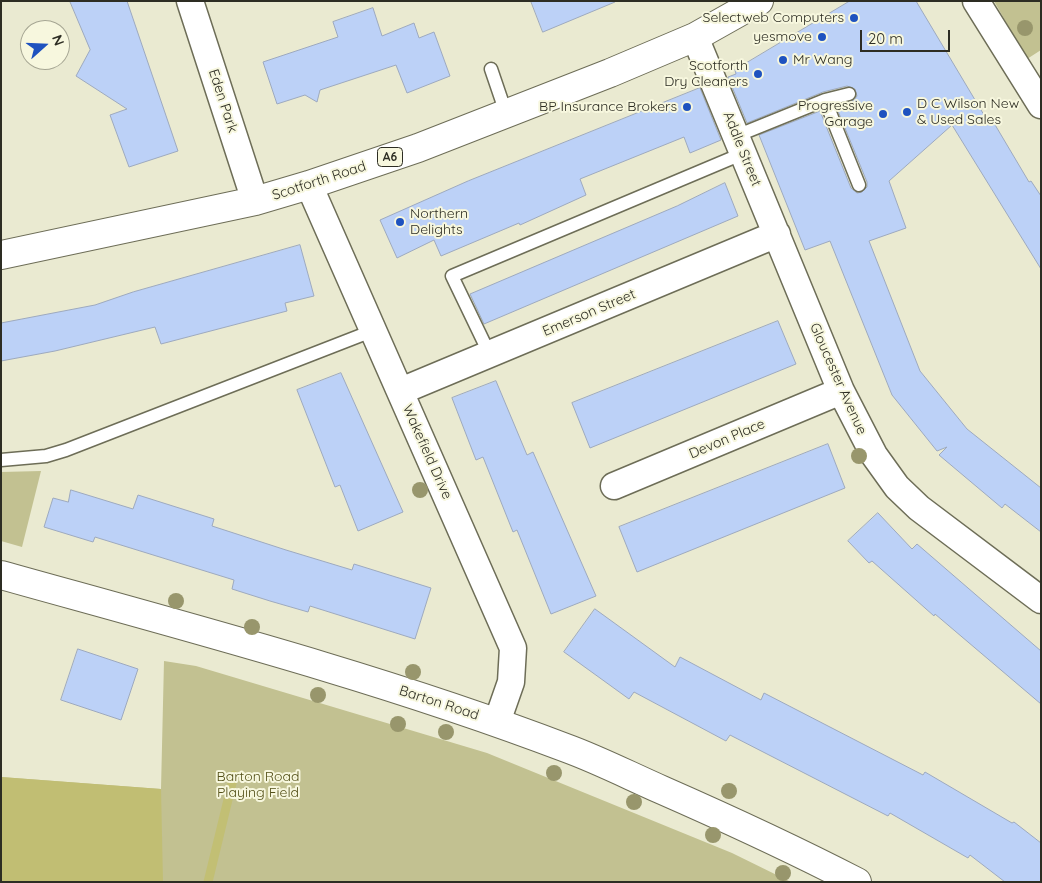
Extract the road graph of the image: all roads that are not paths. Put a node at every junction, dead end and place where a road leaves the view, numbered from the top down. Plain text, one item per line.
1 (190, 1) edge
2 (759, 1) edge
3 (976, 1) edge
4 (695, 37) junction
5 (491, 69) dead end
6 (849, 94) dead end
7 (825, 100) junction
8 (1041, 105) edge
9 (506, 113) junction
10 (740, 144) junction
11 (309, 185) junction
12 (859, 185) dead end
13 (255, 201) junction
14 (776, 234) junction
15 (1, 255) edge
16 (372, 331) junction
17 (490, 355) junction
18 (401, 391) junction
19 (841, 391) junction
20 (1, 460) edge
21 (614, 486) dead end
22 (1, 575) edge
23 (1041, 600) edge
24 (497, 722) junction
25 (857, 882) edge

1 - 13 street, Eden Park
2 - 4 street, Scotforth Road / A6
3 - 8 street
4 - 9 street, Scotforth Road / A6
4 - 10 street, Addle Street
5 - 9 lane
6 - 7 lane
7 - 10 lane
7 - 12 lane
9 - 11 street, Scotforth Road / A6
10 - 14 street, Addle Street
10 - 17 lane
11 - 13 street, Scotforth Road / A6
11 - 16 street, Wakefield Drive
13 - 15 street, Scotforth Road / A6
14 - 17 street, Emerson Street
14 - 19 street, Gloucester Avenue
16 - 18 street, Wakefield Drive
16 - 20 lane
17 - 18 street, Emerson Street
18 - 24 street, Wakefield Drive
19 - 21 street, Devon Place
19 - 23 street, Gloucester Avenue
22 - 24 street, Barton Road
24 - 25 street, Barton Road

